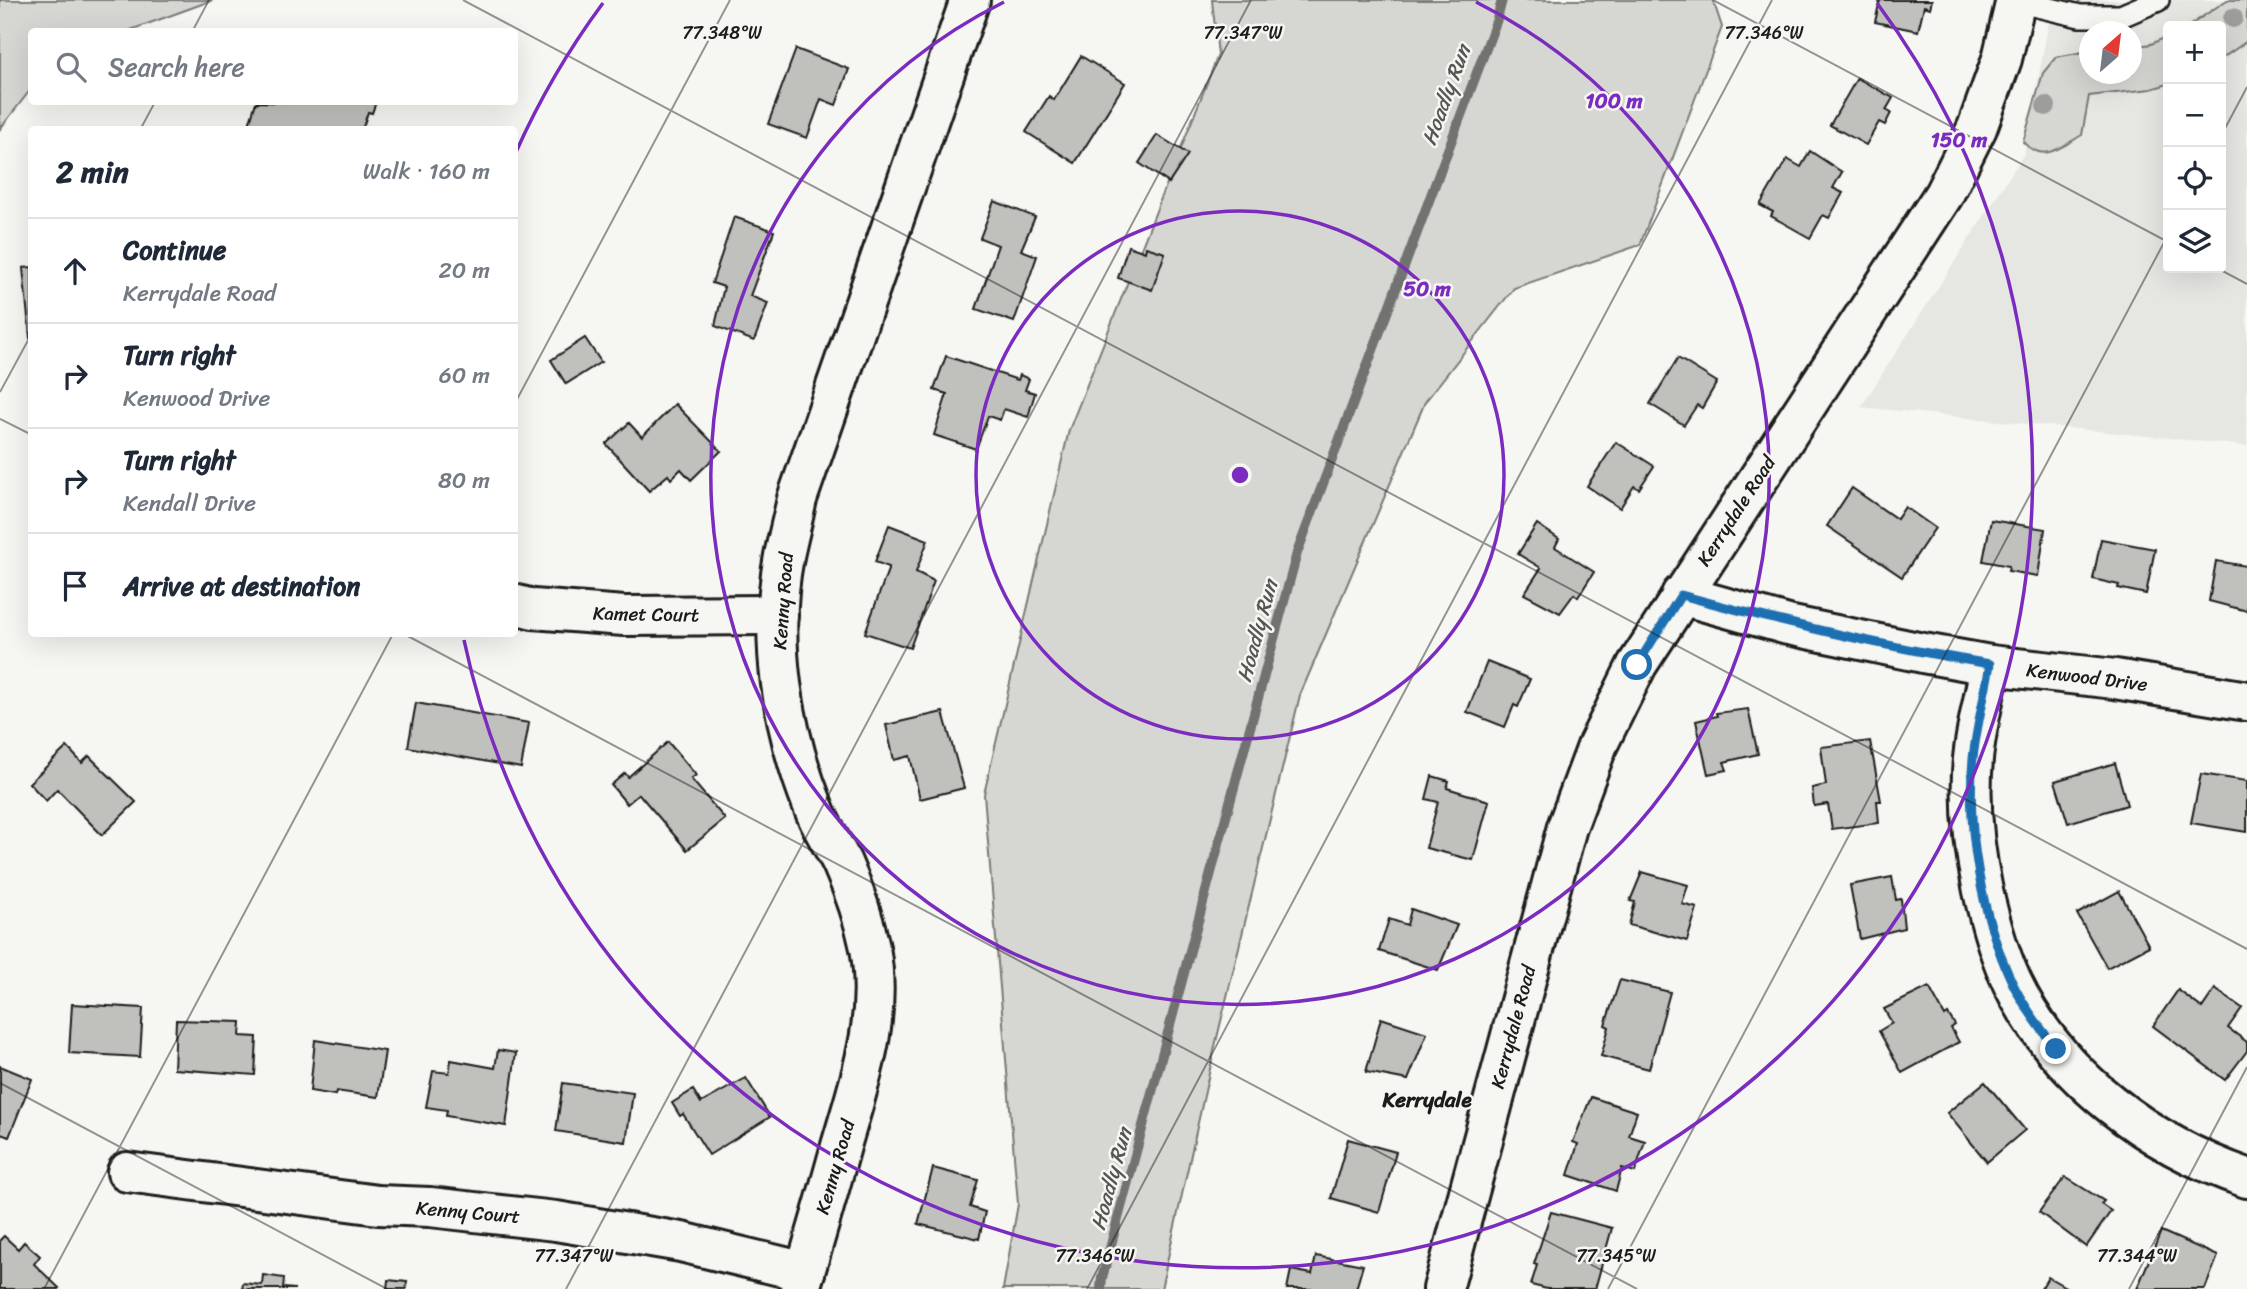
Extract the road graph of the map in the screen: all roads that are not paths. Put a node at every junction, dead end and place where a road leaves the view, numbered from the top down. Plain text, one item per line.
1 (970, 0) edge
2 (2158, 0) edge
3 (2016, 1) edge
4 (1681, 595) junction
5 (518, 605) edge
6 (778, 615) junction
7 (1990, 664) junction
8 (2247, 701) edge
9 (127, 1172) dead end
10 (2247, 1178) edge
11 (802, 1280) edge
12 (1443, 1289) edge

1 - 6 street, Kenny Road
2 - 3 lane
3 - 4 street, Kerrydale Road
4 - 7 street, Kenwood Drive
4 - 12 street, Kerrydale Road
5 - 6 street, Kamet Court
6 - 11 street, Kenny Road
7 - 8 street, Kenwood Drive
7 - 10 street
9 - 11 street, Kenny Court

